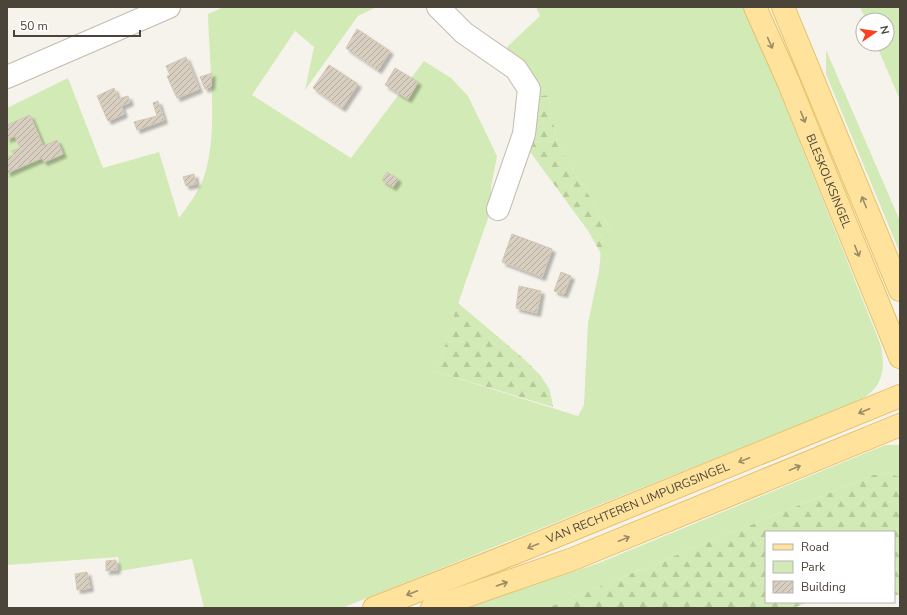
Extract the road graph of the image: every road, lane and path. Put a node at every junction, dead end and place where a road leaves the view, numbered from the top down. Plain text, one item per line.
1 (169, 7) edge
2 (438, 7) edge
3 (755, 7) edge
4 (783, 7) edge
5 (7, 77) edge
6 (498, 208) dead end
7 (900, 290) edge
8 (900, 357) edge
9 (900, 396) edge
10 (900, 425) edge
11 (374, 608) edge
12 (432, 608) edge

1 - 5 street
2 - 6 street
3 -> 8 main road, BLESKOLKSINGEL
7 -> 4 main road, BLESKOLKSINGEL
9 -> 11 main road, VAN RECHTEREN LIMPURGSINGEL
12 -> 10 main road

